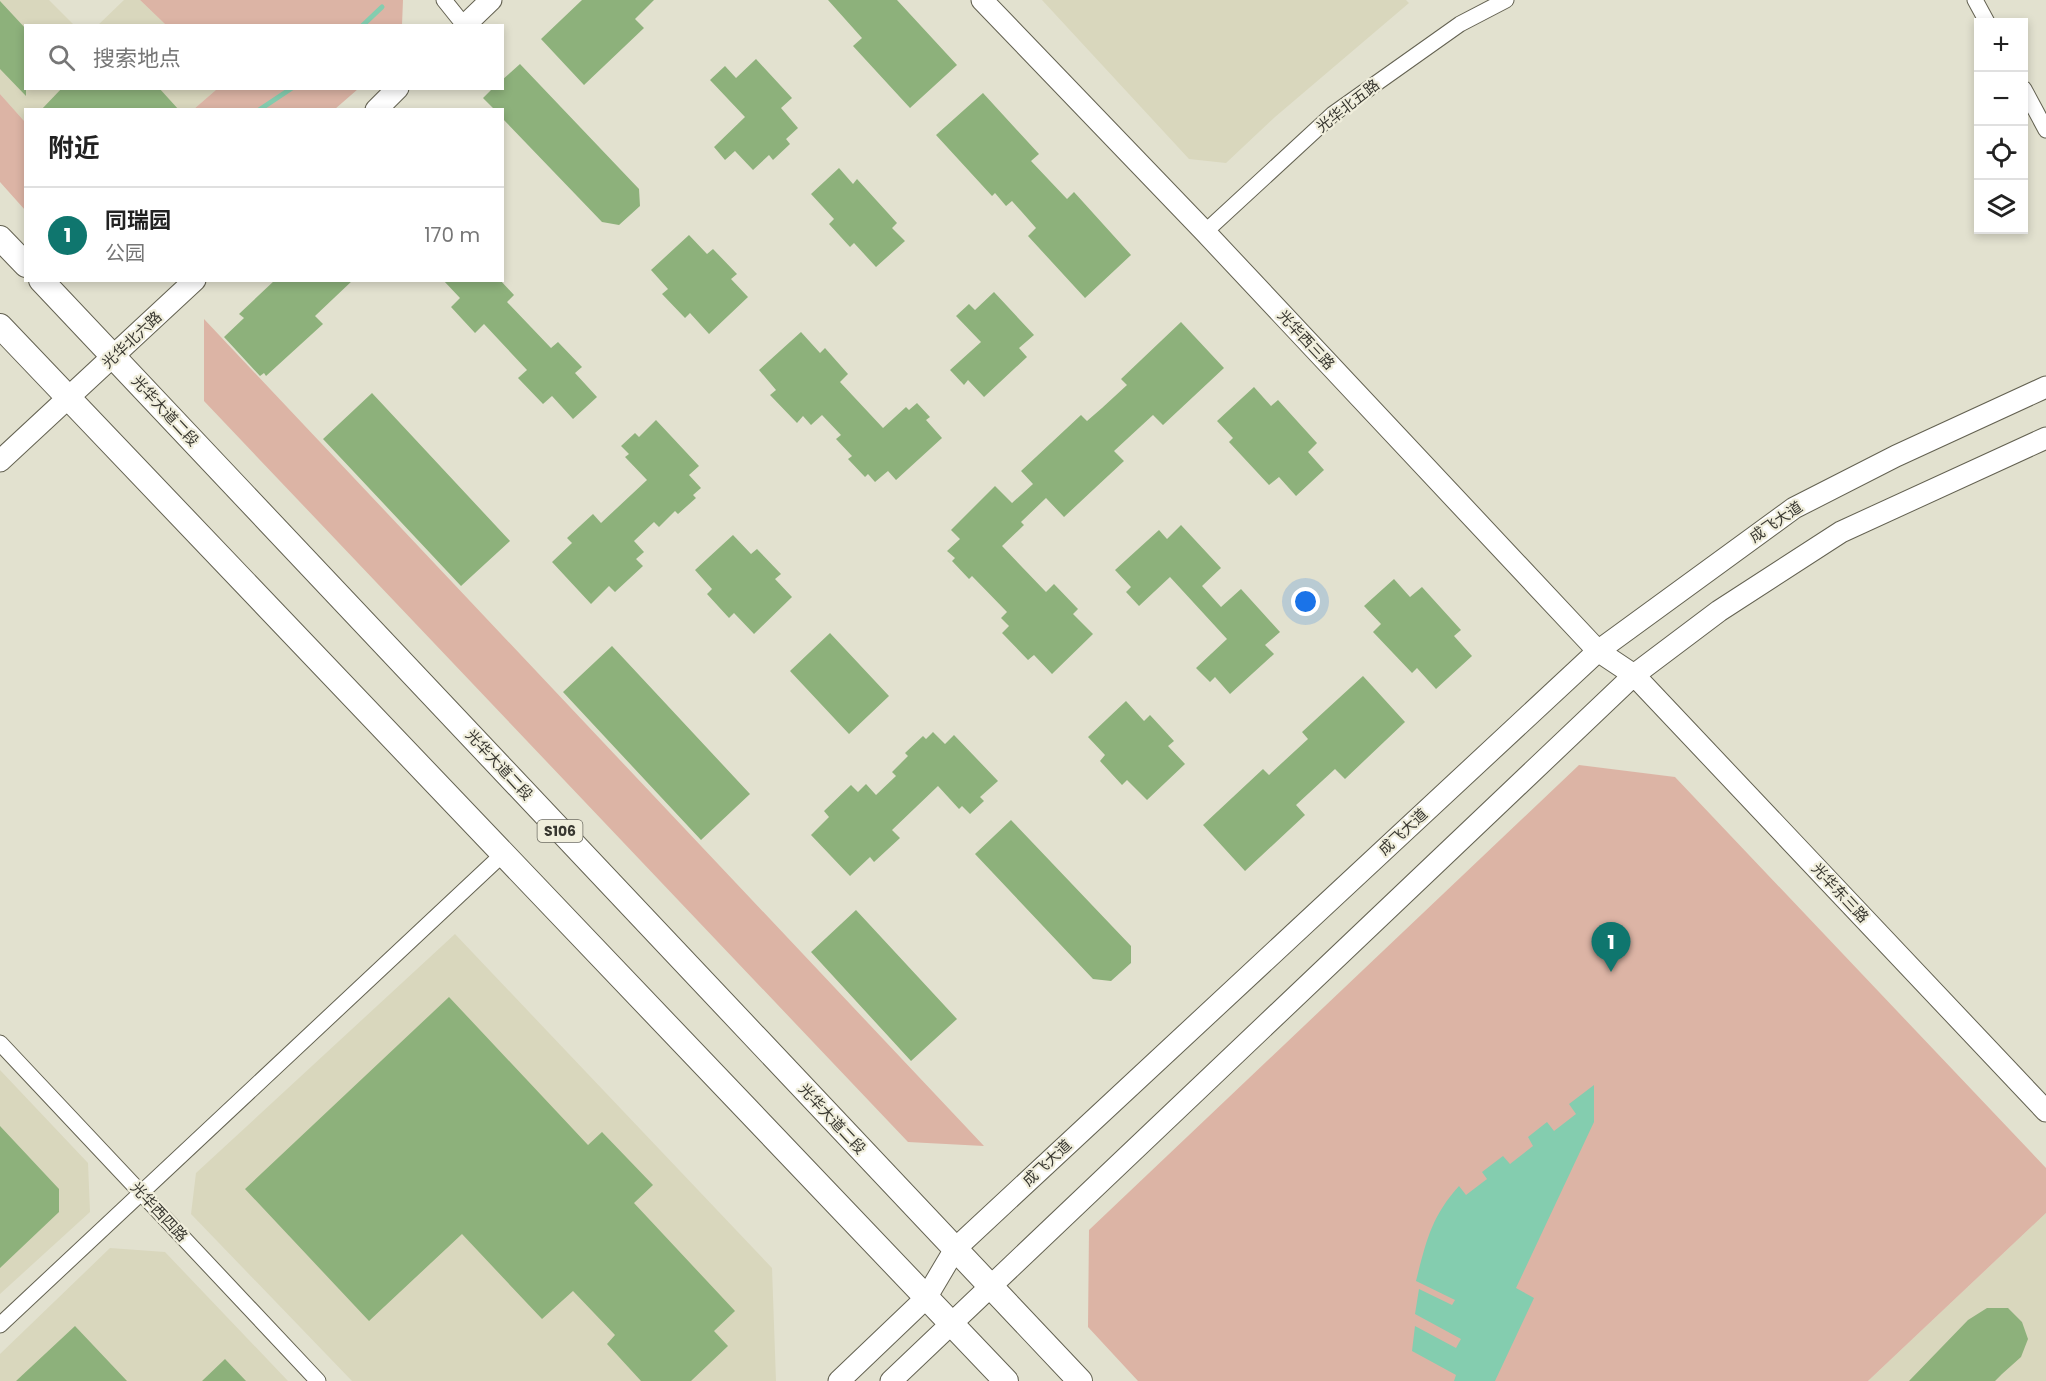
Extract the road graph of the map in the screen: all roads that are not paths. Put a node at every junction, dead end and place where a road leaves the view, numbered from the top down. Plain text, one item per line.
1 (444, 0) edge
2 (491, 0) edge
3 (982, 0) edge
4 (1506, 0) edge
5 (1975, 0) edge
6 (1986, 18) edge
7 (463, 24) edge
8 (465, 24) edge
9 (396, 90) edge
10 (2028, 96) edge
11 (378, 108) edge
12 (2046, 130) edge
13 (1205, 232) junction
14 (0, 238) edge
15 (24, 263) edge
16 (42, 282) edge
17 (193, 282) edge
18 (0, 326) edge
19 (114, 357) junction
20 (2046, 387) edge
21 (68, 399) junction
22 (2046, 438) edge
23 (0, 461) edge
24 (1598, 651) junction
25 (1634, 675) junction
26 (503, 854) junction
27 (0, 1043) edge
28 (2046, 1111) edge
29 (141, 1193) junction
30 (955, 1250) junction
31 (991, 1287) junction
32 (926, 1298) junction
33 (951, 1324) junction
34 (0, 1325) edge
35 (318, 1381) edge
36 (839, 1381) edge
37 (891, 1381) edge
38 (1005, 1381) edge
39 (1080, 1381) edge

1 - 7 street
2 - 8 main road
3 - 13 main road, 光华西三路
4 - 13 street, 光华北五路
5 - 6 street
9 - 11 main road
10 - 12 street
13 - 24 main road, 光华西三路
14 - 15 main road
16 - 19 main road, 光华大道二段 / S106
17 - 19 main road, 光华北六路
18 - 21 main road
19 - 21 main road, 光华北六路
19 - 30 main road, 光华大道二段 / S106
20 - 24 main road, 成飞大道
21 - 23 main road, 光华北六路
21 - 26 main road
22 - 25 main road
24 - 25 main road, 光华西三路
24 - 30 main road, 成飞大道
25 - 28 main road, 光华东三路
25 - 31 main road
26 - 29 street
26 - 32 main road
27 - 29 street, 光华西四路
29 - 34 street
29 - 35 street, 光华西四路
30 - 31 main road, 光华大道二段 / S106
30 - 32 main road, 成飞大道
31 - 33 main road
31 - 39 main road, 光华大道二段 / S106
32 - 33 main road
32 - 36 main road, 成飞大道
33 - 37 main road
33 - 38 main road

